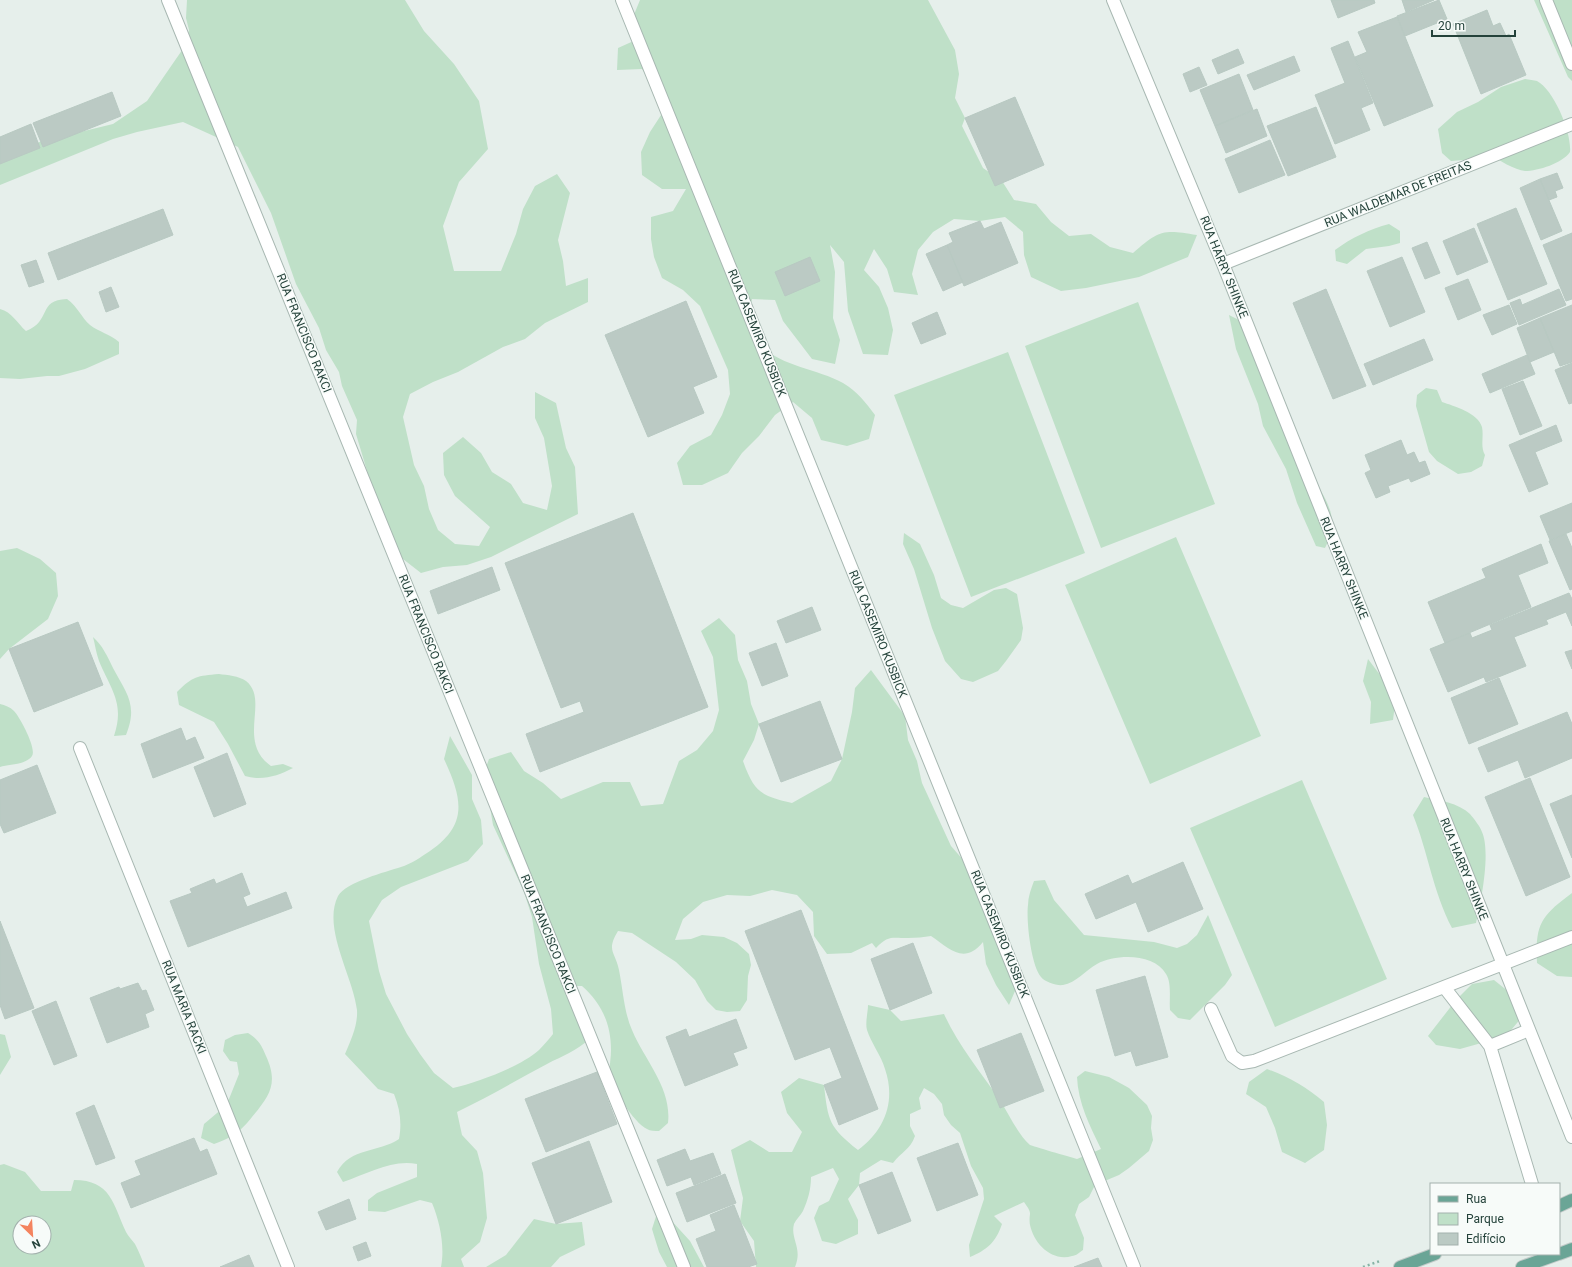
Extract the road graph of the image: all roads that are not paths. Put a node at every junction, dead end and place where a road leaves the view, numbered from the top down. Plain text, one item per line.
1 (168, 0) edge
2 (622, 0) edge
3 (1113, 0) edge
4 (1546, 0) edge
5 (1572, 64) edge
6 (1572, 124) edge
7 (1223, 264) junction
8 (80, 748) dead end
9 (1572, 937) edge
10 (1502, 964) junction
11 (1444, 987) junction
12 (1211, 1009) dead end
13 (1529, 1030) junction
14 (1490, 1046) junction
15 (1572, 1137) edge
16 (1532, 1183) edge
17 (1572, 1200) edge
18 (1560, 1206) edge
19 (1572, 1249) edge
20 (1560, 1253) edge
21 (1432, 1255) edge
22 (1555, 1255) edge
23 (288, 1267) edge
24 (684, 1267) edge
25 (1134, 1267) edge
26 (1400, 1267) edge
27 (1522, 1267) edge

1 - 24 street, RUA FRANCISCO RAKCI
2 - 25 street, RUA CASEMIRO KUSBICK
3 - 7 street, RUA HARRY SHINKE
4 - 5 street
6 - 7 street, RUA WALDEMAR DE FREITAS
7 - 10 street, RUA HARRY SHINKE
8 - 23 street, RUA MARIA RACKI
9 - 10 street
10 - 11 street
10 - 13 street, RUA HARRY SHINKE
11 - 12 street
11 - 14 street
13 - 14 street
13 - 15 street, RUA HARRY SHINKE
14 - 16 street
17 - 18 main road
19 - 20 main road
21 - 26 main road
22 - 27 main road

